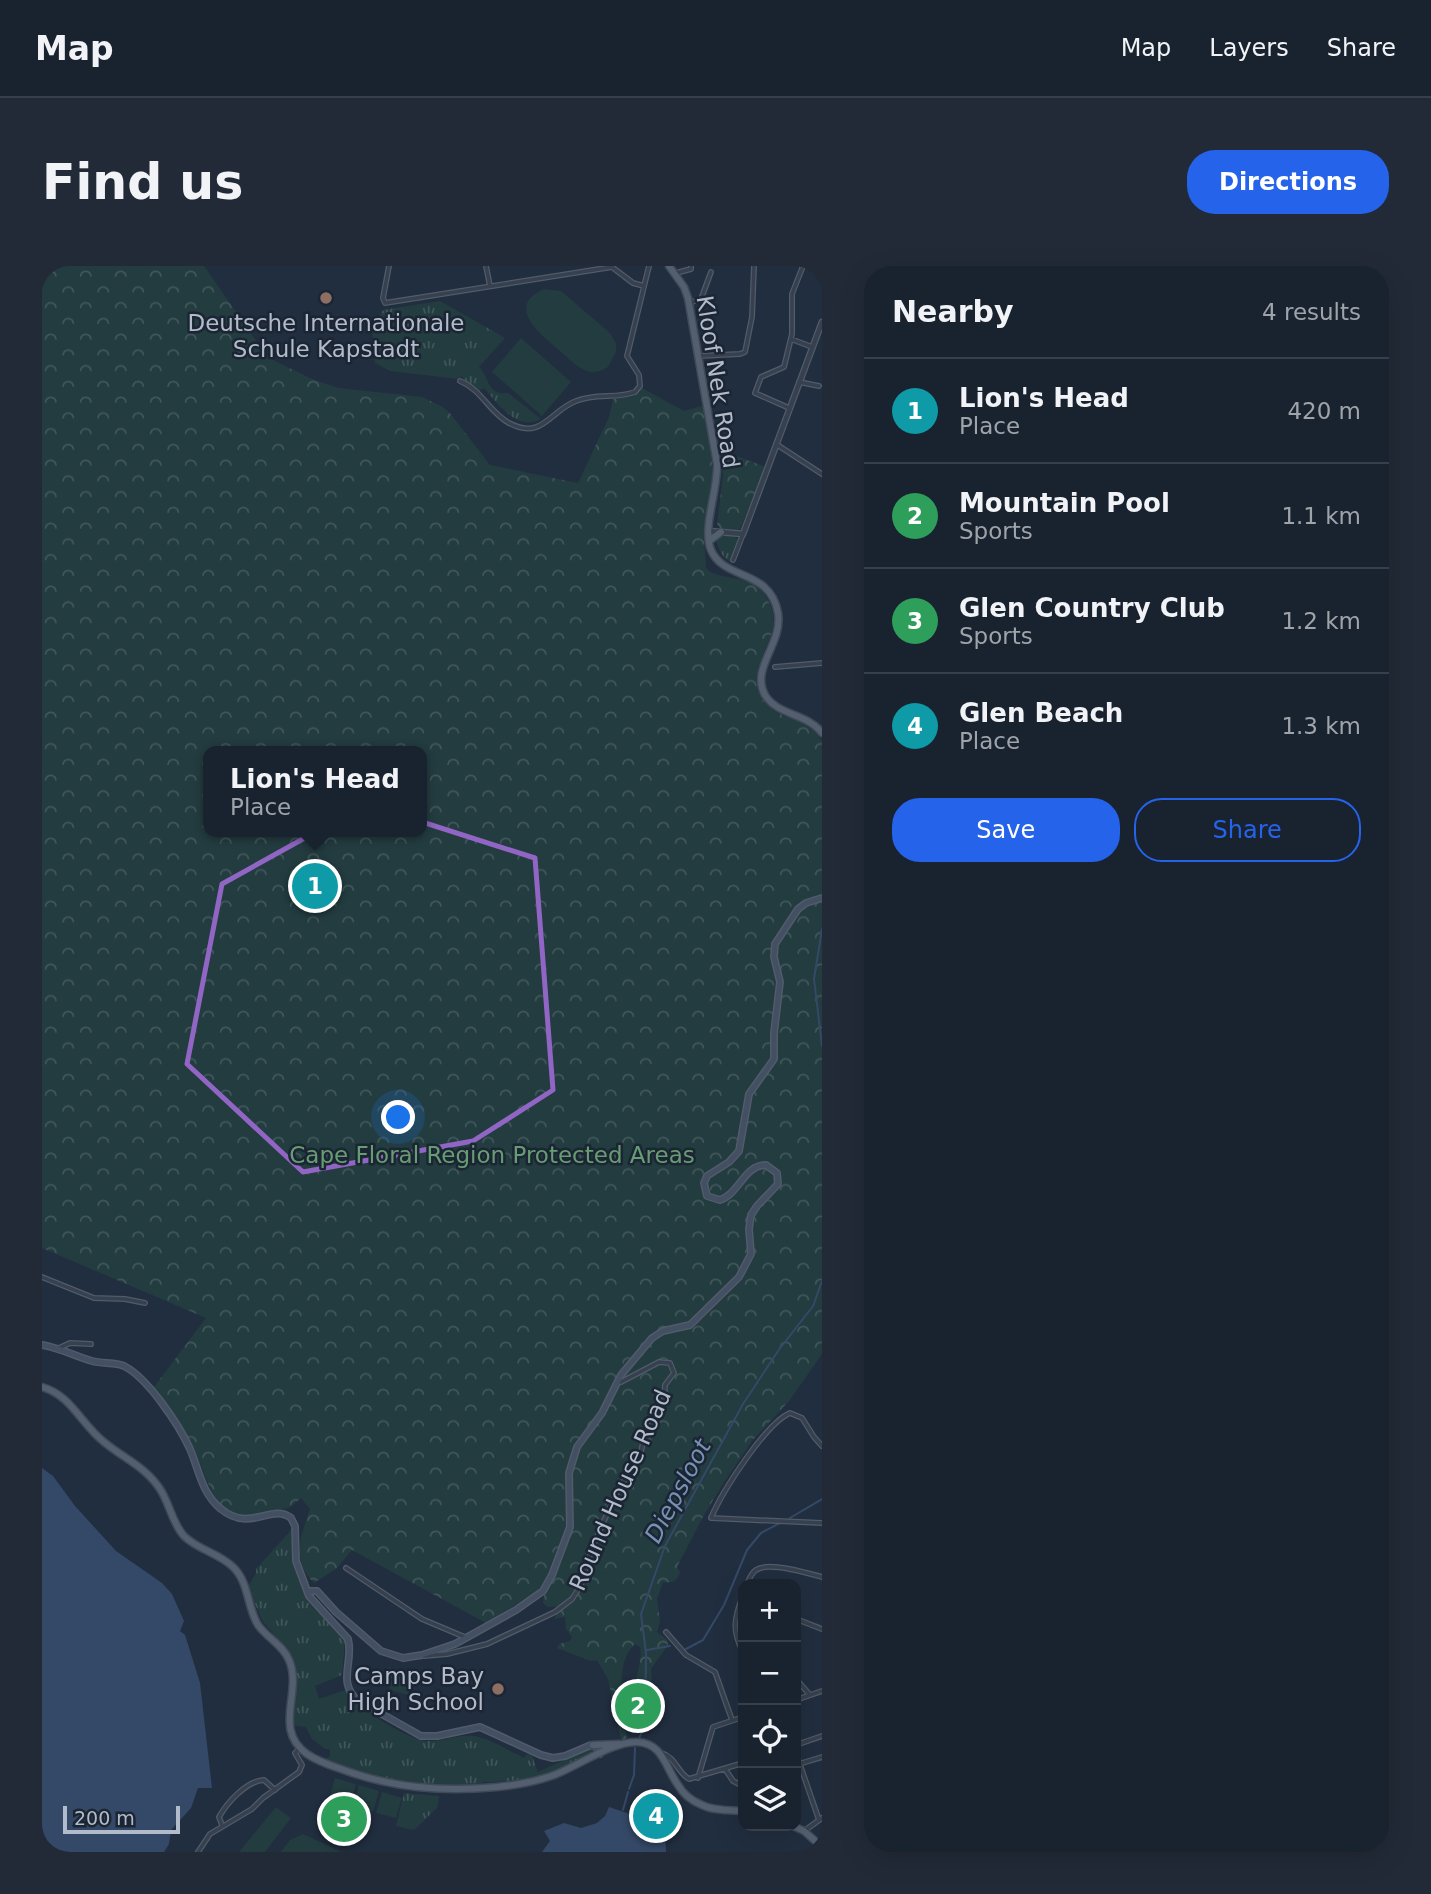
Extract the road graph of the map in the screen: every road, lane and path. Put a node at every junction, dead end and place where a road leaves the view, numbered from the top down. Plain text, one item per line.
1 (388, 266) edge
2 (486, 266) edge
3 (649, 266) edge
4 (668, 266) edge
5 (691, 266) edge
6 (754, 266) edge
7 (803, 266) edge
8 (599, 267) edge
9 (711, 272) dead end
10 (674, 274) junction
11 (490, 286) junction
12 (644, 286) junction
13 (689, 303) junction
14 (822, 322) edge
15 (791, 339) junction
16 (812, 348) junction
17 (698, 356) junction
18 (460, 382) dead end
19 (799, 382) junction
20 (819, 386) dead end
21 (789, 408) junction
22 (776, 444) junction
23 (822, 474) edge
24 (709, 530) junction
25 (721, 532) junction
26 (743, 534) junction
27 (709, 541) junction
28 (733, 560) dead end
29 (822, 663) edge
30 (775, 667) dead end
31 (822, 733) edge
32 (822, 898) edge
33 (42, 1276) edge
34 (145, 1303) dead end
35 (42, 1345) edge
36 (91, 1345) dead end
37 (59, 1348) junction
38 (618, 1381) junction
39 (42, 1387) edge
40 (822, 1446) edge
41 (822, 1523) edge
42 (346, 1568) dead end
43 (822, 1577) edge
44 (751, 1579) edge
45 (309, 1591) junction
46 (738, 1611) edge
47 (801, 1621) edge
48 (822, 1629) edge
49 (666, 1632) dead end
50 (467, 1638) junction
51 (738, 1638) edge
52 (422, 1655) junction
53 (801, 1685) edge
54 (822, 1691) edge
55 (810, 1695) junction
56 (801, 1698) edge
57 (738, 1718) edge
58 (732, 1720) junction
59 (822, 1737) edge
60 (629, 1743) junction
61 (801, 1743) edge
62 (593, 1745) junction
63 (300, 1748) junction
64 (661, 1753) junction
65 (600, 1754) junction
66 (822, 1757) edge
67 (801, 1764) edge
68 (738, 1765) edge
69 (801, 1768) edge
70 (725, 1769) junction
71 (802, 1771) joint
72 (698, 1778) junction
73 (738, 1784) edge
74 (275, 1790) junction
75 (738, 1811) edge
76 (821, 1819) edge
77 (223, 1826) junction
78 (801, 1830) edge
79 (804, 1831) junction
80 (822, 1847) edge
81 (198, 1852) edge

1 - 11 street
2 - 11 street
3 - 12 street
4 - 10 main road, Kloof Nek Road
5 - 10 street
6 - 17 street
7 - 15 street
8 - 11 street
8 - 12 street
9 - 13 street
10 - 13 main road, Kloof Nek Road
12 - 18 street
13 - 17 main road, Kloof Nek Road
14 - 16 street
15 - 16 street
15 - 21 street
16 - 19 street
17 - 24 main road, Kloof Nek Road
19 - 20 street
19 - 21 street
21 - 22 street
22 - 23 street
22 - 26 street
24 - 25 street
24 - 27 main road, Kloof Nek Road
25 - 26 street
25 - 27 main road
26 - 28 street
27 - 31 main road
29 - 30 street
32 - 38 main road
33 - 34 street
35 - 37 main road
36 - 37 street
37 - 45 main road
38 - 50 main road
38 - 52 street, Round House Road
39 - 63 main road
40 - 41 street
42 - 50 street
43 - 44 street
45 - 52 main road
45 - 62 main road
46 - 51 street
47 - 48 street
49 - 58 street
50 - 52 main road
53 - 55 street
54 - 55 street
55 - 56 street
57 - 58 street
58 - 72 street
59 - 61 street
60 - 62 main road
60 - 64 main road
60 - 65 main road
62 - 65 main road
63 - 65 main road
63 - 74 street
64 - 72 street
64 - 75 main road
66 - 67 street
68 - 70 street
69 - 71 street
70 - 72 street
70 - 73 street
71 - 76 street
74 - 77 street
74 - 77 street
76 - 79 street
77 - 81 street
78 - 79 main road
79 - 80 main road

